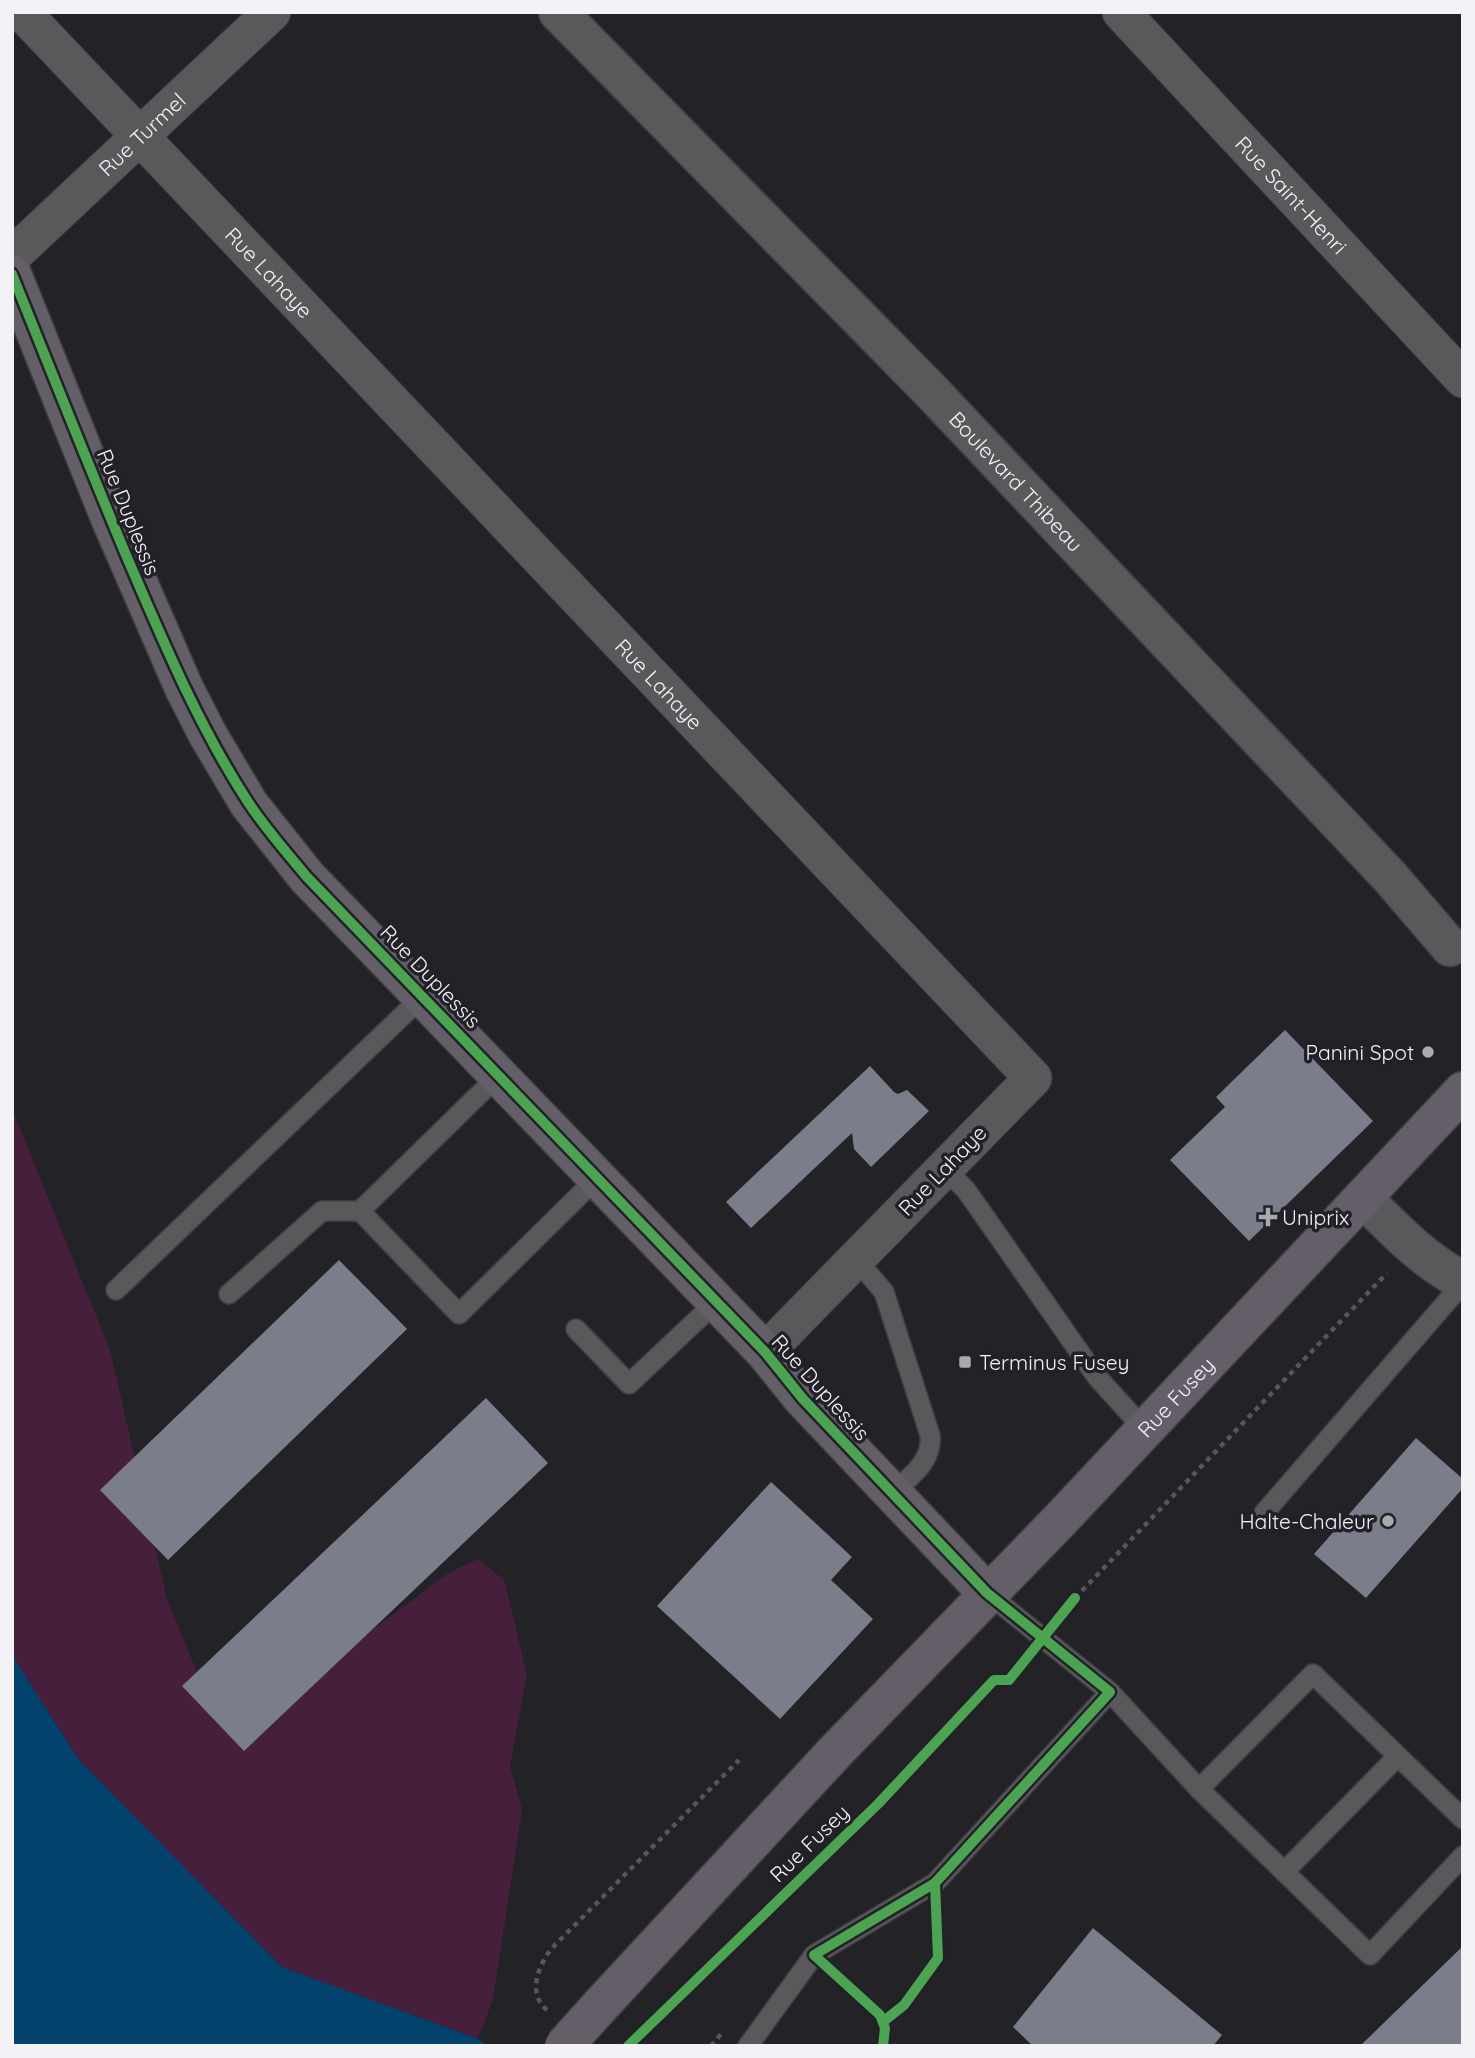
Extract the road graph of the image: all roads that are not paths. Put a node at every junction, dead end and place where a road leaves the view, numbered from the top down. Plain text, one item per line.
1 (22, 12) edge
2 (272, 12) edge
3 (558, 12) edge
4 (1121, 12) edge
5 (140, 136) junction
6 (12, 256) edge
7 (12, 274) edge
8 (1463, 379) edge
9 (1456, 954) edge
10 (423, 996) junction
11 (499, 1075) junction
12 (1463, 1091) edge
13 (944, 1168) junction
14 (598, 1177) junction
15 (1363, 1198) junction
16 (360, 1211) junction
17 (856, 1259) junction
18 (1463, 1282) edge
19 (116, 1290) dead end
20 (229, 1294) dead end
21 (716, 1302) junction
22 (576, 1329) dead end
23 (765, 1352) junction
24 (1145, 1430) junction
25 (892, 1494) junction
26 (1264, 1513) dead end
27 (987, 1593) junction
28 (1110, 1692) junction
29 (1398, 1756) junction
30 (1199, 1789) junction
31 (1463, 1819) edge
32 (1463, 1856) edge
33 (1284, 1872) junction
34 (559, 2031) edge
35 (748, 2046) edge

1 - 5 street, Rue Lahaye
2 - 5 street, Rue Turmel
3 - 9 street, Boulevard Thibeau
4 - 8 street, Rue Saint-Henri
5 - 6 street, Rue Turmel
5 - 13 street, Rue Lahaye
7 - 10 main road, Rue Duplessis
10 - 11 main road, Rue Duplessis
10 - 19 lane
11 - 14 main road, Rue Duplessis
11 - 16 lane
12 - 15 main road, Rue Fusey
13 - 17 street, Rue Lahaye
13 - 24 lane
14 - 16 lane
14 - 21 main road, Rue Duplessis
15 - 18 street
15 - 24 main road, Rue Fusey
16 - 20 lane
17 - 23 street, Rue Lahaye
17 - 25 lane
18 - 26 lane
21 - 22 lane
21 - 23 main road, Rue Duplessis
23 - 25 main road, Rue Duplessis
24 - 27 main road, Rue Fusey
25 - 27 main road, Rue Duplessis
27 - 28 lane
27 - 34 main road, Rue Fusey, bridge
28 - 30 lane
28 - 35 lane
29 - 30 lane
29 - 31 lane
29 - 33 lane
30 - 33 lane
32 - 33 lane

